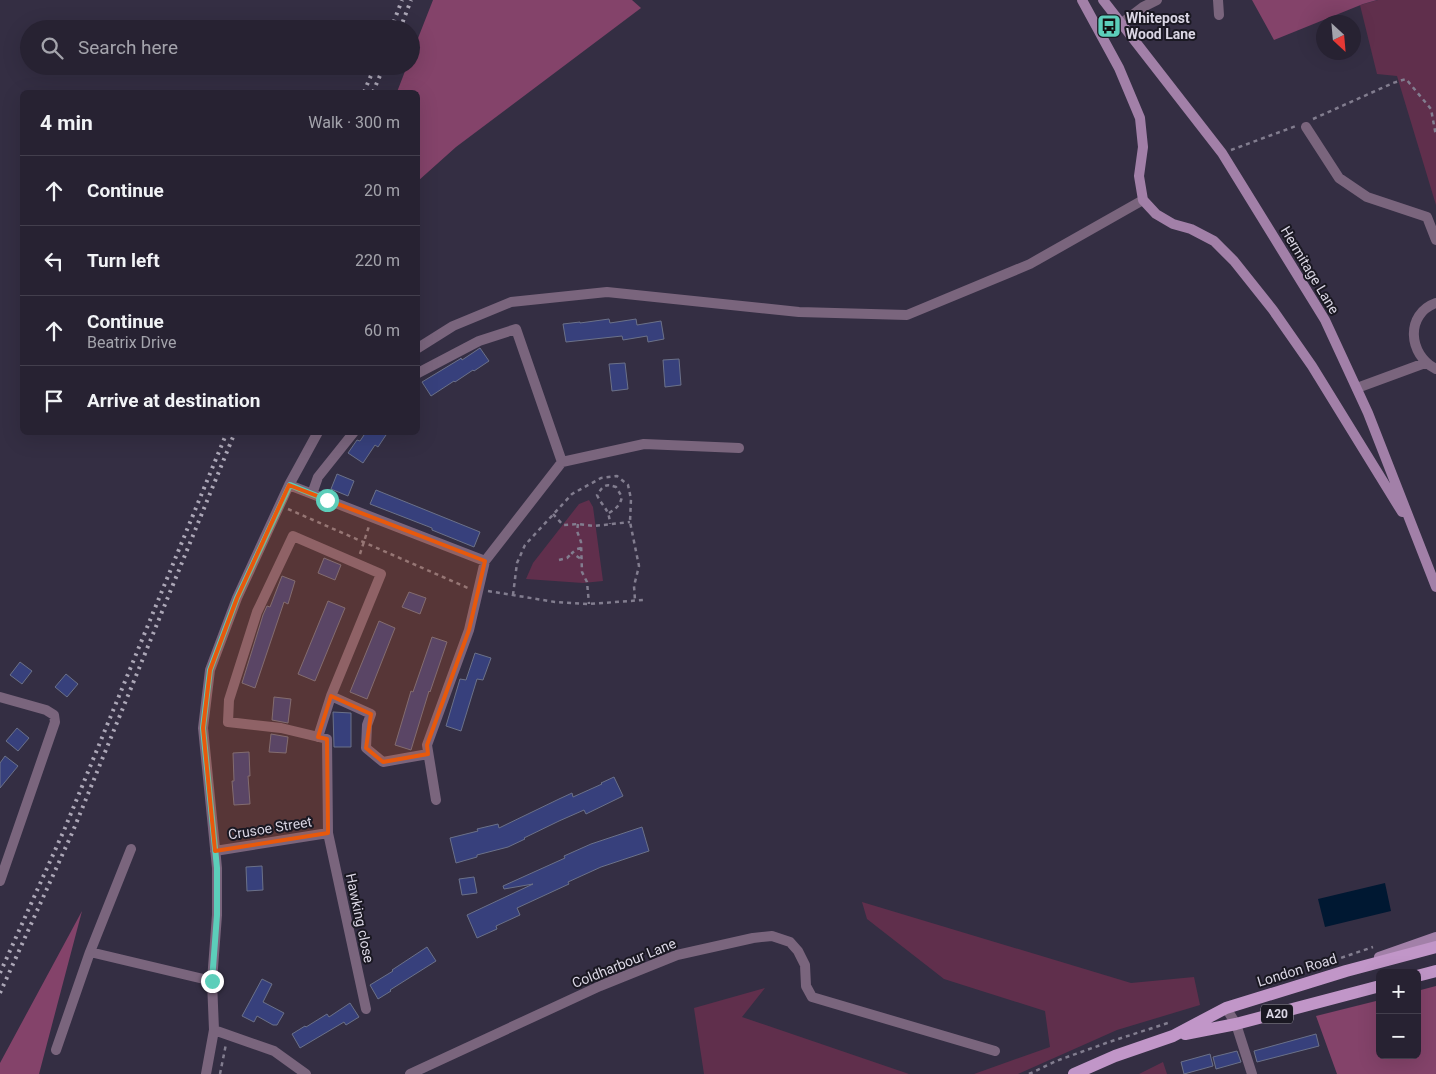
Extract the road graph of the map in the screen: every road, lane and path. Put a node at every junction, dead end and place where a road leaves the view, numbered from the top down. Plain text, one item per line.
1 (1082, 0) edge
2 (1103, 0) edge
3 (1157, 0) edge
4 (1218, 0) edge
5 (1219, 16) dead end
6 (1122, 24) junction
7 (1303, 125) junction
8 (1436, 136) edge
9 (1222, 153) junction
10 (1143, 200) junction
11 (1436, 240) edge
12 (1436, 303) edge
13 (420, 347) edge
14 (1425, 363) junction
15 (1436, 369) edge
16 (420, 372) edge
17 (1357, 388) junction
18 (316, 435) edge
19 (352, 435) edge
20 (739, 448) dead end
21 (562, 462) junction
22 (290, 485) junction
23 (312, 494) junction
24 (280, 506) junction
25 (609, 513) junction
26 (553, 514) junction
27 (372, 518) junction
28 (630, 522) junction
29 (578, 524) junction
30 (610, 524) junction
31 (1415, 532) junction
32 (364, 542) junction
33 (581, 548) junction
34 (572, 553) junction
35 (581, 559) junction
36 (559, 560) dead end
37 (485, 561) junction
38 (357, 563) junction
39 (1436, 587) edge
40 (478, 590) junction
41 (512, 595) junction
42 (635, 600) junction
43 (643, 600) dead end
44 (588, 604) junction
45 (331, 696) junction
46 (0, 697) edge
47 (323, 738) junction
48 (428, 754) junction
49 (436, 800) dead end
50 (328, 833) junction
51 (131, 849) dead end
52 (215, 851) junction
53 (0, 880) edge
54 (1436, 937) edge
55 (1436, 947) edge
56 (90, 952) junction
57 (1346, 971) junction
58 (1436, 971) edge
59 (1421, 975) edge
60 (212, 981) junction
61 (1376, 987) edge
62 (1226, 1008) junction
63 (366, 1009) dead end
64 (1236, 1024) junction
65 (214, 1030) junction
66 (229, 1036) junction
67 (1172, 1036) junction
68 (56, 1050) dead end
69 (995, 1051) dead end
70 (206, 1074) edge
71 (220, 1074) edge
72 (306, 1074) edge
73 (410, 1074) edge
74 (1074, 1074) edge
75 (1252, 1074) edge

1 - 10 main road
2 - 6 main road, Hermitage Lane
3 - 6 street
4 - 5 street
6 - 9 main road, Hermitage Lane
7 - 8 path
7 - 9 path
7 - 11 street
9 - 17 main road, Hermitage Lane
10 - 13 street
10 - 31 main road
12 - 14 street
14 - 15 street
14 - 17 street
16 - 21 street
17 - 31 main road, Hermitage Lane
18 - 22 street
19 - 23 street
20 - 21 street
21 - 37 street
22 - 23 street
22 - 24 street
23 - 27 street
24 - 32 path
24 - 52 street
25 - 25 path
25 - 30 path
26 - 28 path
26 - 29 path
26 - 41 path
27 - 32 path
27 - 37 street
28 - 30 path
28 - 42 path
29 - 30 path
29 - 33 path
31 - 39 main road, Hermitage Lane
32 - 38 path
32 - 40 path
33 - 34 path
33 - 35 path
34 - 35 path
34 - 36 path
35 - 44 path
37 - 40 street
38 - 45 street, Hawking close
38 - 47 street
40 - 41 path
40 - 48 street
41 - 44 path
42 - 43 path
42 - 44 path
45 - 47 street, Hawking close
45 - 48 street
46 - 53 street
47 - 50 street, Hawking close
48 - 49 street
50 - 52 street, Crusoe Street
50 - 63 street, Hawking close
51 - 56 street
52 - 60 street
54 - 57 main road
55 - 57 main road, London Road / A20
56 - 60 street
56 - 68 street
57 - 62 main road, London Road / A20
58 - 59 main road
60 - 65 street
61 - 64 main road, London Road / A20
62 - 64 street
62 - 67 main road, London Road / A20
64 - 67 main road, London Road / A20
64 - 75 street
65 - 66 street
65 - 70 street
66 - 71 path
66 - 72 street
67 - 74 main road, London Road / A20
69 - 73 street, Coldharbour Lane

